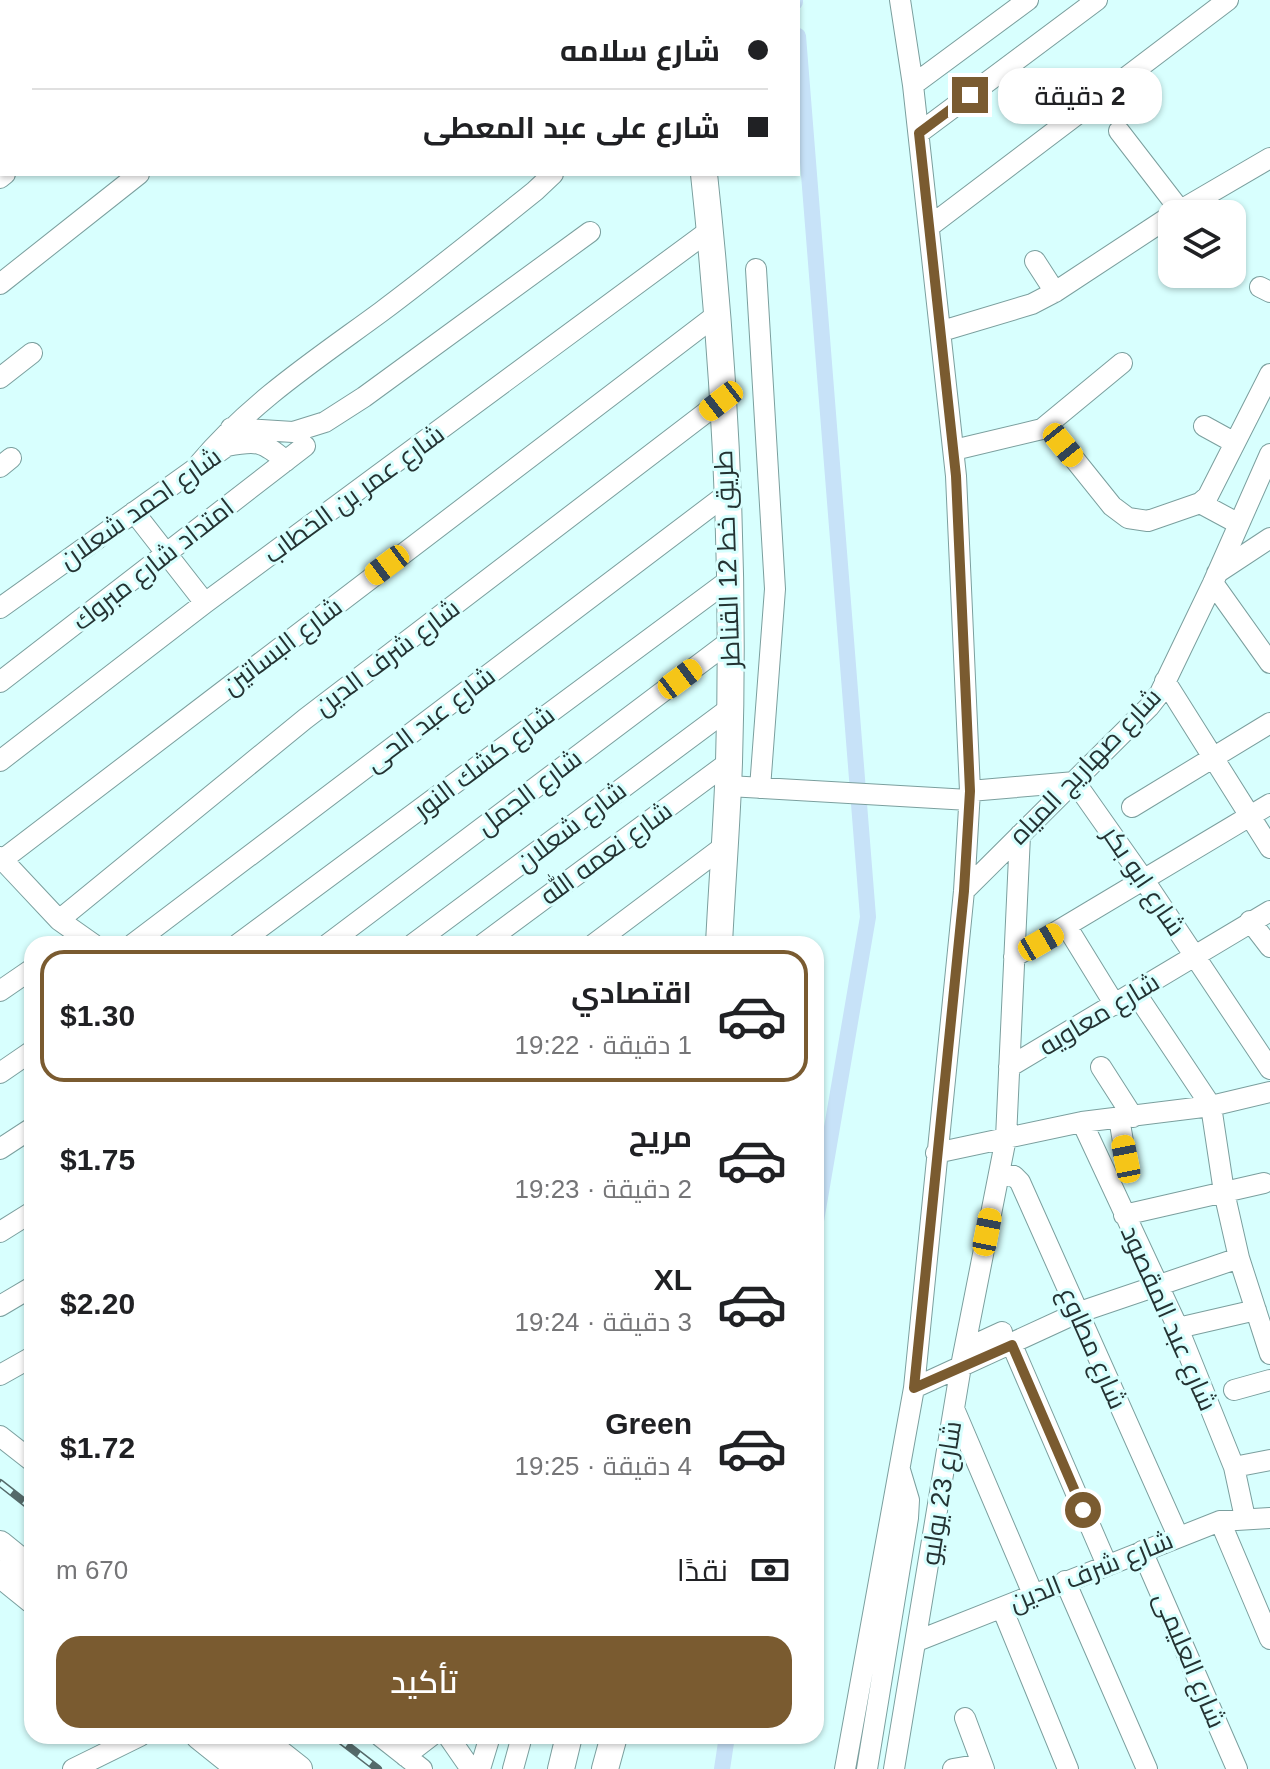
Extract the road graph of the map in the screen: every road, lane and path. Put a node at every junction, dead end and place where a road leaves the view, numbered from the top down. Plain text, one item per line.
1 (1028, 0) edge
2 (1097, 0) edge
3 (1228, 0) edge
4 (906, 3) edge
5 (913, 85) junction
6 (1119, 131) dead end
7 (919, 133) junction
8 (1270, 158) edge
9 (136, 176) edge
10 (551, 176) edge
11 (704, 176) edge
12 (1168, 200) edge
13 (1199, 200) edge
14 (1158, 225) edge
15 (930, 226) junction
16 (710, 230) junction
17 (590, 232) dead end
18 (1035, 261) dead end
19 (756, 269) dead end
20 (0, 284) edge
21 (1055, 292) junction
22 (715, 316) junction
23 (942, 331) junction
24 (32, 353) dead end
25 (1122, 363) dead end
26 (1270, 374) edge
27 (0, 378) edge
28 (721, 401) junction
29 (1047, 425) junction
30 (1204, 426) dead end
31 (231, 428) junction
32 (1235, 443) junction
33 (305, 446) dead end
34 (954, 450) junction
35 (1270, 454) edge
36 (286, 461) junction
37 (199, 464) junction
38 (727, 494) junction
39 (1200, 503) junction
40 (134, 512) junction
41 (1239, 524) junction
42 (1270, 538) edge
43 (166, 554) junction
44 (1215, 578) junction
45 (729, 580) junction
46 (205, 603) junction
47 (0, 608) edge
48 (730, 641) junction
49 (1269, 659) edge
50 (1165, 681) junction
51 (0, 682) edge
52 (730, 708) junction
53 (1270, 723) edge
54 (1213, 757) junction
55 (0, 761) edge
56 (728, 774) junction
57 (1075, 782) junction
58 (760, 788) junction
59 (970, 796) junction
60 (1270, 804) edge
61 (1132, 807) dead end
62 (1250, 816) junction
63 (1020, 835) junction
64 (723, 847) junction
65 (1270, 848) edge
66 (4, 867) edge
67 (1144, 880) junction
68 (964, 891) junction
69 (1270, 911) edge
70 (59, 920) junction
71 (1250, 921) junction
72 (1067, 927) junction
73 (76, 936) edge
74 (144, 936) edge
75 (249, 936) edge
76 (339, 936) edge
77 (424, 936) edge
78 (495, 936) edge
79 (605, 936) edge
80 (719, 936) edge
81 (1270, 947) edge
82 (1014, 957) junction
83 (1196, 957) junction
84 (24, 974) edge
85 (0, 991) edge
86 (1135, 992) junction
87 (1115, 1005) junction
88 (24, 1056) edge
89 (1009, 1067) junction
90 (1101, 1067) dead end
91 (1270, 1069) edge
92 (0, 1073) edge
93 (1270, 1092) edge
94 (1211, 1106) junction
95 (1126, 1118) junction
96 (1082, 1122) junction
97 (24, 1133) edge
98 (1006, 1138) junction
99 (0, 1149) edge
100 (936, 1153) junction
101 (1126, 1159) dead end
102 (999, 1174) junction
103 (1264, 1183) dead end
104 (1224, 1192) junction
105 (1124, 1215) junction
106 (24, 1217) edge
107 (0, 1232) edge
108 (1239, 1258) junction
109 (1270, 1285) edge
110 (1156, 1286) junction
111 (24, 1292) edge
112 (0, 1306) edge
113 (1077, 1313) junction
114 (1259, 1314) edge
115 (1178, 1328) junction
116 (1007, 1338) junction
117 (1270, 1354) edge
118 (963, 1357) junction
119 (24, 1362) edge
120 (0, 1375) edge
121 (1270, 1380) edge
122 (914, 1388) junction
123 (1234, 1390) dead end
124 (955, 1411) junction
125 (0, 1436) edge
126 (24, 1450) edge
127 (1270, 1460) edge
128 (899, 1466) junction
129 (1234, 1467) junction
130 (1245, 1518) junction
131 (1270, 1518) edge
132 (1220, 1521) junction
133 (1178, 1536) junction
134 (0, 1544) edge
135 (1142, 1551) junction
136 (24, 1564) edge
137 (1107, 1565) junction
138 (0, 1574) edge
139 (1065, 1581) junction
140 (24, 1594) edge
141 (1033, 1594) junction
142 (1002, 1608) junction
143 (1270, 1639) edge
144 (917, 1641) junction
145 (965, 1718) dead end
146 (124, 1744) edge
147 (209, 1744) edge
148 (241, 1744) edge
149 (268, 1744) edge
150 (390, 1744) edge
151 (421, 1744) edge
152 (454, 1744) edge
153 (488, 1744) edge
154 (520, 1744) edge
155 (567, 1744) edge
156 (581, 1744) edge
157 (599, 1744) edge
158 (612, 1744) edge
159 (405, 1756) junction
160 (983, 1766) edge
161 (73, 1769) edge
162 (240, 1769) edge
163 (272, 1769) edge
164 (299, 1769) edge
165 (422, 1769) edge
166 (474, 1769) edge
167 (480, 1769) edge
168 (513, 1769) edge
169 (561, 1769) edge
170 (575, 1769) edge
171 (593, 1769) edge
172 (605, 1769) edge
173 (845, 1769) edge
174 (867, 1769) edge
175 (894, 1769) edge
176 (953, 1769) edge
177 (1068, 1769) edge
178 (1147, 1769) edge
179 (1237, 1769) edge

1 - 5 street
2 - 7 street
3 - 15 street
4 - 5 street, شارع 23 يوليو
5 - 7 street, شارع 23 يوليو
6 - 12 street
7 - 15 street, شارع 23 يوليو
8 - 13 street
9 - 20 street
10 - 31 street
11 - 16 main road, طريق خط 12 القناطر
14 - 21 street
15 - 23 street, شارع 23 يوليو
16 - 22 main road, طريق خط 12 القناطر
16 - 46 street, شارع عمر بن الخطاب
17 - 31 street
18 - 21 street
19 - 58 street
21 - 23 street
22 - 28 main road, طريق خط 12 القناطر
22 - 66 street, شارع البساتين
23 - 34 street, شارع 23 يوليو
24 - 27 street
25 - 29 street
26 - 32 street
28 - 38 main road, طريق خط 12 القناطر
28 - 70 street, شارع شرف الدين
29 - 34 street
29 - 39 street
30 - 32 street
31 - 37 street
32 - 39 street
33 - 36 street, امتداد شارع مبروك
34 - 59 street, شارع 23 يوليو
35 - 41 street, شارع صهاريج المياه
36 - 37 street, شارع احمد شعلان
36 - 43 street, امتداد شارع مبروك
37 - 40 street, شارع احمد شعلان
38 - 45 main road, طريق خط 12 القناطر
38 - 74 street, شارع عبد الحى
39 - 41 street
40 - 43 street
40 - 47 street, شارع احمد شعلان
41 - 44 street, شارع صهاريج المياه
42 - 44 street
43 - 46 street
43 - 51 street, امتداد شارع مبروك
44 - 49 street
44 - 50 street, شارع صهاريج المياه
45 - 48 main road, طريق خط 12 القناطر
45 - 75 street, شارع كشك النور
46 - 55 street, شارع عمر بن الخطاب
48 - 52 main road, طريق خط 12 القناطر
48 - 76 street, شارع الجمل
50 - 54 street
50 - 57 street, شارع صهاريج المياه
52 - 56 main road, طريق خط 12 القناطر
52 - 77 street, شارع شعلان
53 - 54 street
54 - 61 street
54 - 62 street
56 - 58 street
56 - 64 main road, طريق خط 12 القناطر
56 - 78 street, شارع نعمه الله
57 - 59 street
57 - 63 street, شارع صهاريج المياه
57 - 67 street, شارع ابو بكر
58 - 59 street
59 - 68 street, شارع 23 يوليو
60 - 62 street
62 - 65 street
62 - 67 street
63 - 68 street, شارع صهاريج المياه
63 - 82 street, شارع 23 يوليو
64 - 79 street
64 - 80 main road, طريق خط 12 القناطر
66 - 70 street
67 - 72 street
67 - 83 street, شارع ابو بكر
68 - 100 street, شارع 23 يوليو
69 - 71 street, شارع معاويه
70 - 73 street
71 - 81 street
71 - 83 street, شارع معاويه
72 - 82 street
72 - 87 street
82 - 89 street, شارع 23 يوليو
83 - 86 street, شارع معاويه
83 - 91 street, شارع ابو بكر
84 - 85 street
86 - 87 street, شارع معاويه
86 - 94 street
87 - 89 street, شارع معاويه
88 - 92 street
89 - 98 street, شارع 23 يوليو
90 - 95 street
93 - 94 street
94 - 95 street
94 - 104 street
95 - 96 street
95 - 101 street
96 - 98 street
96 - 105 street, شارع عبد المقصود
97 - 99 street
98 - 100 street
98 - 102 street, شارع 23 يوليو
100 - 122 street, شارع 23 يوليو
102 - 113 street, شارع مطاوع
102 - 118 street, شارع 23 يوليو
103 - 104 street
104 - 105 street
104 - 108 street
105 - 110 street, شارع عبد المقصود
106 - 107 street
108 - 110 street
108 - 114 street
109 - 114 street
110 - 113 street
110 - 115 street, شارع عبد المقصود
111 - 112 street
113 - 116 street
113 - 133 street, شارع مطاوع
114 - 115 street
114 - 117 street
115 - 129 street, شارع عبد المقصود
116 - 118 street
116 - 137 street
118 - 122 street
118 - 124 street, شارع 23 يوليو
119 - 120 street
121 - 123 street
122 - 128 street, شارع 23 يوليو
124 - 141 street
124 - 144 street, شارع 23 يوليو
125 - 126 street
127 - 129 street
128 - 173 street, شارع 23 يوليو
128 - 174 street
129 - 130 street, شارع عبد المقصود
130 - 131 street, شارع شرف الدين
130 - 132 street, شارع شرف الدين
132 - 133 street, شارع شرف الدين
132 - 143 street
133 - 135 street, شارع شرف الدين
134 - 136 main road
135 - 137 street, شارع شرف الدين
135 - 179 street, شارع العليمى
137 - 139 street, شارع شرف الدين
138 - 140 main road
139 - 141 street, شارع شرف الدين
139 - 178 street
141 - 142 street, شارع شرف الدين
142 - 144 street, شارع شرف الدين
142 - 177 street
144 - 175 street, شارع 23 يوليو
145 - 160 street
146 - 161 street
147 - 162 main road
148 - 163 main road
149 - 164 main road
150 - 159 street
151 - 159 street
152 - 166 street
153 - 167 street
154 - 168 street
155 - 169 main road
156 - 170 main road
157 - 171 main road
158 - 172 main road
159 - 165 street
160 - 176 street

